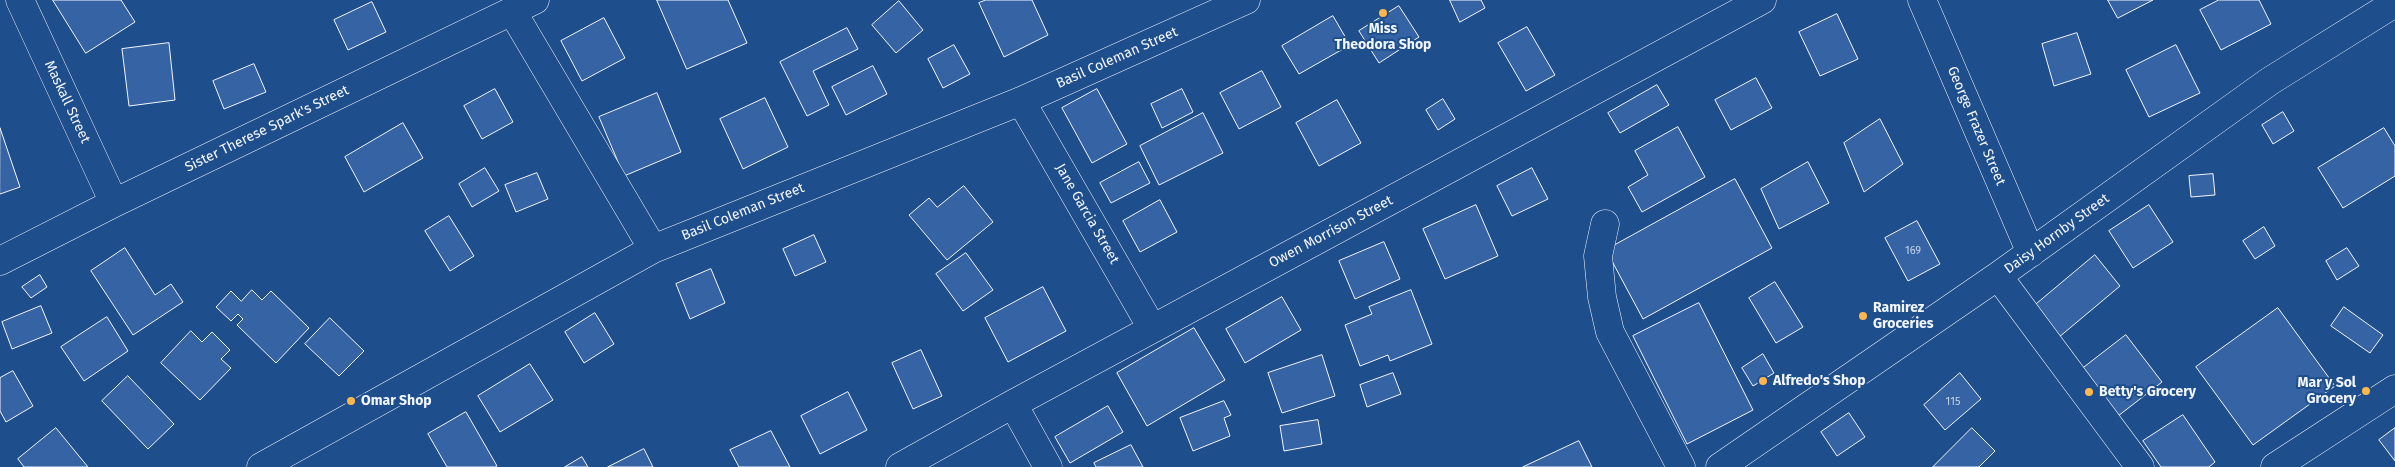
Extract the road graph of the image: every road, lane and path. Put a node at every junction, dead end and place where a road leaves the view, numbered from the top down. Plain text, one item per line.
1 (20, 0) edge
2 (1246, 0) edge
3 (1762, 0) edge
4 (1922, 0) edge
5 (2395, 3) edge
6 (523, 6) edge
7 (1021, 101) junction
8 (114, 203) junction
9 (1606, 224) dead end
10 (653, 249) junction
11 (2031, 253) junction
12 (0, 261) edge
13 (1998, 276) junction
14 (1152, 328) junction
15 (2395, 389) edge
16 (1012, 404) junction
17 (260, 467) edge
18 (900, 467) edge
19 (1048, 467) edge
20 (1681, 467) edge
21 (1720, 467) edge
22 (2140, 467) edge
23 (2275, 467) edge

1 - 8 street, Maskall Street
2 - 7 street, Basil Coleman Street
3 - 14 street, Owen Morrison Street
4 - 11 street, George Frazer Street
5 - 11 street, Daisy Hornby Street
6 - 8 street, Sister Therese Spark's Street
6 - 10 street
7 - 10 street, Basil Coleman Street
7 - 14 street, Jane Garcia Street
8 - 12 street, Sister Therese Spark's Street
9 - 20 street
10 - 17 street, Basil Coleman Street
11 - 13 street, Daisy Hornby Street
13 - 21 street, Daisy Hornby Street
13 - 22 street
14 - 16 street, Owen Morrison Street
15 - 23 street
16 - 18 street, Owen Morrison Street
16 - 19 street

